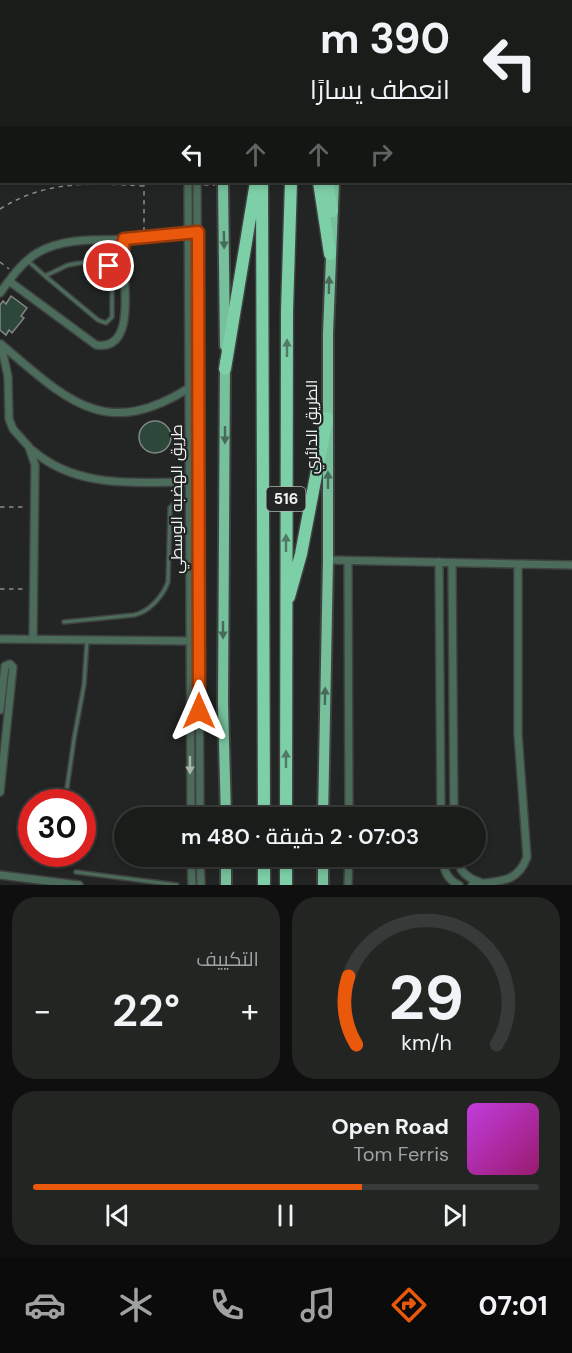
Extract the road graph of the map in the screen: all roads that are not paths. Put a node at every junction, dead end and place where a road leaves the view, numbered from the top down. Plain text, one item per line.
1 (188, 183) edge
2 (198, 183) edge
3 (223, 183) edge
4 (256, 183) edge
5 (262, 183) edge
6 (291, 183) edge
7 (319, 183) edge
8 (327, 183) edge
9 (334, 183) edge
10 (332, 211) junction
11 (194, 233) junction
12 (124, 239) junction
13 (330, 254) junction
14 (27, 260) junction
15 (124, 265) dead end
16 (109, 266) junction
17 (45, 276) junction
18 (9, 281) junction
19 (0, 293) edge
20 (0, 344) edge
21 (225, 369) junction
22 (189, 388) junction
23 (327, 418) junction
24 (190, 439) junction
25 (199, 439) junction
26 (29, 447) junction
27 (190, 482) junction
28 (190, 500) junction
29 (328, 560) junction
30 (348, 561) junction
31 (440, 562) junction
32 (452, 563) junction
33 (518, 564) junction
34 (572, 565) edge
35 (286, 606) junction
36 (64, 622) dead end
37 (440, 633) junction
38 (452, 633) junction
39 (0, 639) edge
40 (33, 639) junction
41 (87, 639) junction
42 (189, 641) junction
43 (199, 641) junction
44 (0, 710) edge
45 (441, 729) junction
46 (453, 729) junction
47 (67, 789) edge
48 (0, 792) edge
49 (191, 807) edge
50 (200, 807) edge
51 (226, 807) edge
52 (264, 807) edge
53 (286, 807) edge
54 (323, 807) edge
55 (349, 807) edge
56 (441, 807) edge
57 (454, 807) edge
58 (191, 867) edge
59 (200, 867) edge
60 (226, 867) edge
61 (264, 867) edge
62 (286, 867) edge
63 (323, 867) edge
64 (349, 867) edge
65 (445, 867) edge
66 (459, 867) edge
67 (76, 872) dead end
68 (0, 875) edge
69 (51, 883) edge
70 (483, 883) junction
71 (79, 885) edge
72 (177, 885) edge
73 (192, 885) edge
74 (201, 885) edge
75 (226, 885) edge
76 (264, 885) edge
77 (286, 885) edge
78 (323, 885) edge
79 (348, 885) edge
80 (459, 885) edge
81 (472, 885) edge

1 - 11 street, طريق الهضبه الوسطي
2 - 11 street, طريق الهضبه الوسطي
3 -> 21 highway
4 - 21 highway
5 - 52 highway, 516
35 -> 6 highway, الطريق الدائري / 516
7 - 13 highway, 516
8 - 10 highway, 516
9 - 10 highway, الطريق الدائري / 516
10 - 13 highway, الطريق الدائري / 516
11 - 12 street
11 - 22 street, طريق الهضبه الوسطي
11 - 25 street, طريق الهضبه الوسطي
12 - 14 street
12 - 16 lane
23 -> 13 highway, الطريق الدائري / 516
14 - 17 lane
14 - 18 street
15 - 18 street
16 - 17 lane
16 - 17 lane
18 - 19 street
20 - 22 street
20 - 26 street
21 -> 51 highway
22 - 24 street, طريق الهضبه الوسطي
29 -> 23 highway, الطريق الدائري / 516
23 - 35 highway, 516
24 - 25 street
24 - 27 street, طريق الهضبه الوسطي
25 - 43 street, طريق الهضبه الوسطي
26 - 27 street
26 - 40 street
27 - 28 street, طريق الهضبه الوسطي
28 - 36 lane
28 - 42 street, طريق الهضبه الوسطي
29 - 30 street
54 -> 29 highway, الطريق الدائري / 516
30 - 31 street
30 - 55 street
31 - 32 street
31 - 37 street
32 - 33 street
32 - 38 street
33 - 34 street
33 - 70 street
53 -> 35 highway, الطريق الدائري / 516
37 - 38 street
37 - 45 street
38 - 46 street
39 - 40 street
40 - 41 street
41 - 42 street
41 - 47 lane
42 - 43 street
42 -> 49 street, طريق الهضبه الوسطي
43 - 50 street, طريق الهضبه الوسطي
44 - 48 street
45 - 46 street
45 - 56 street
46 - 57 street
58 - 73 street
59 - 74 street
60 - 75 highway
61 - 76 highway
62 - 77 highway
63 - 78 highway
64 - 79 street
65 - 80 street
66 - 70 street
67 - 72 lane
68 - 69 street
69 - 71 street
70 - 81 street

